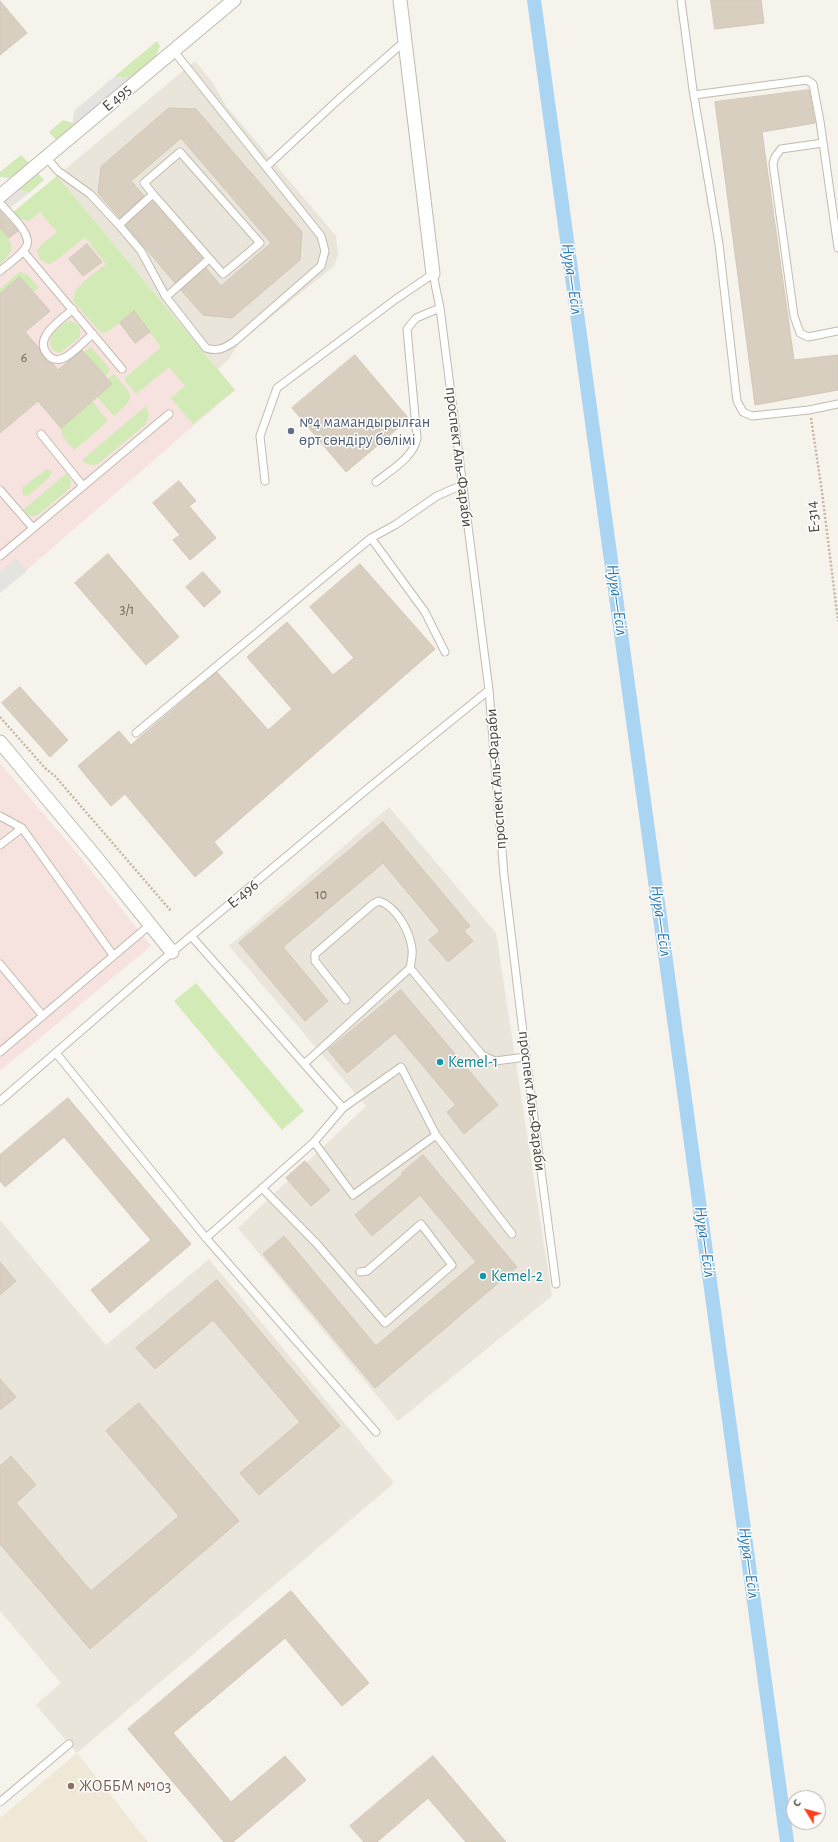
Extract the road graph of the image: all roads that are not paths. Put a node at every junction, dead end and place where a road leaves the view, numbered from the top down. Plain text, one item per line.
1 (234, 0) edge
2 (400, 0) edge
3 (681, 0) edge
4 (405, 41) junction
5 (173, 50) junction
6 (694, 95) junction
7 (823, 143) junction
8 (46, 157) junction
9 (266, 167) junction
10 (153, 194) junction
11 (0, 196) edge
12 (0, 203) edge
13 (119, 225) junction
14 (838, 248) edge
15 (23, 251) junction
16 (209, 259) junction
17 (0, 271) edge
18 (433, 274) junction
19 (166, 297) junction
20 (440, 308) junction
21 (73, 309) junction
22 (838, 331) edge
23 (93, 334) junction
24 (122, 369) dead end
25 (838, 404) edge
26 (168, 414) dead end
27 (41, 434) dead end
28 (265, 481) dead end
29 (376, 482) dead end
30 (462, 485) junction
31 (83, 486) junction
32 (0, 490) edge
33 (33, 528) junction
34 (371, 538) junction
35 (0, 556) edge
36 (445, 652) dead end
37 (489, 690) junction
38 (136, 733) dead end
39 (0, 742) edge
40 (0, 816) edge
41 (22, 828) junction
42 (0, 845) edge
43 (151, 924) junction
44 (192, 937) junction
45 (172, 952) junction
46 (113, 956) junction
47 (0, 964) edge
48 (410, 968) junction
49 (346, 1000) dead end
50 (43, 1016) junction
51 (0, 1052) edge
52 (56, 1053) junction
53 (526, 1057) junction
54 (304, 1064) junction
55 (0, 1101) edge
56 (343, 1108) junction
57 (436, 1135) junction
58 (314, 1142) junction
59 (262, 1188) junction
60 (512, 1234) dead end
61 (206, 1238) junction
62 (360, 1272) dead end
63 (556, 1284) dead end
64 (376, 1432) dead end
65 (69, 1744) dead end
66 (0, 1802) edge

1 - 5 street, E 495
2 - 4 street
3 - 6 lane
4 - 9 lane
4 - 18 street
5 - 8 street, E 495
5 - 9 lane
6 - 7 lane
6 - 25 lane
7 - 14 lane
7 - 22 lane
8 - 11 street, E 495
8 - 13 lane
9 - 19 lane
10 - 13 lane
10 - 16 lane
10 - 16 lane
12 - 15 lane
13 - 19 lane
15 - 17 lane
15 - 21 lane
16 - 19 lane
18 - 20 lane, проспект Аль-Фараби
18 - 28 lane
20 - 29 lane
20 - 30 lane, проспект Аль-Фараби
21 - 23 lane
21 - 23 lane
23 - 24 lane
26 - 31 lane
27 - 31 lane
30 - 34 lane
30 - 37 lane, проспект Аль-Фараби
31 - 33 lane
32 - 33 lane
33 - 35 lane
34 - 36 lane
34 - 38 lane
37 - 44 lane, E-496
37 - 53 lane, проспект Аль-Фараби
39 - 43 street
40 - 41 lane
41 - 42 lane
41 - 46 lane
43 - 45 street
43 - 46 lane
44 - 45 lane, E-496
44 - 54 lane
45 - 52 lane, E-496
46 - 50 lane
47 - 50 lane
48 - 49 lane
48 - 53 lane
48 - 54 lane
50 - 51 lane
52 - 55 lane, E-496
52 - 61 lane
53 - 63 lane, проспект Аль-Фараби
54 - 56 lane
56 - 57 lane
56 - 58 lane
57 - 58 lane
57 - 60 lane
58 - 59 lane
59 - 61 lane
59 - 62 lane
61 - 64 lane
65 - 66 lane

